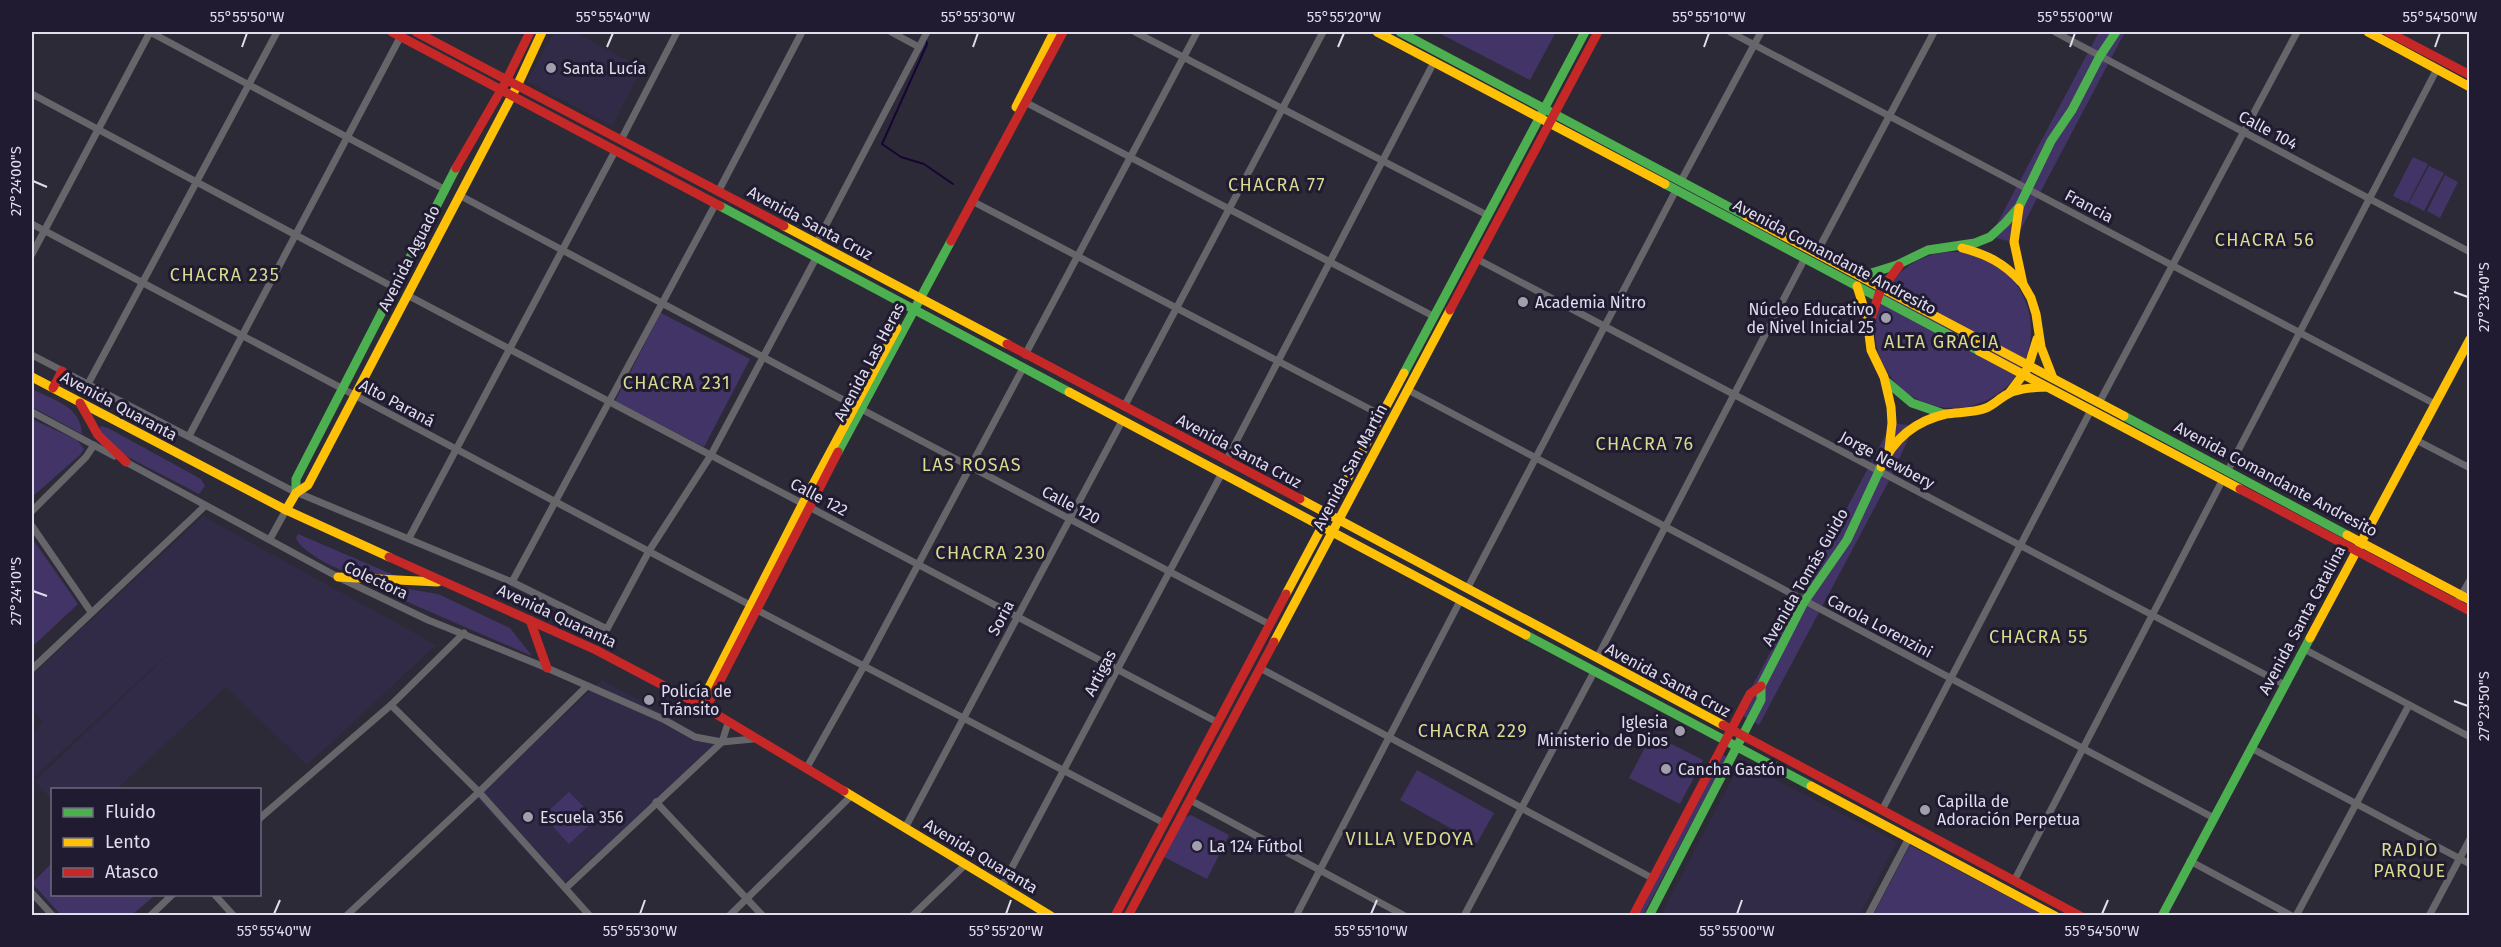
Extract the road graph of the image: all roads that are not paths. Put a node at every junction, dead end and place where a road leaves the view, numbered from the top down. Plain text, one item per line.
1 (150, 32) edge
2 (277, 32) edge
3 (416, 32) edge
4 (530, 32) edge
5 (542, 32) edge
6 (677, 32) edge
7 (802, 32) edge
8 (891, 32) edge
9 (927, 32) edge
10 (1054, 32) edge
11 (1063, 32) edge
12 (1135, 32) edge
13 (1197, 32) edge
14 (1323, 32) edge
15 (1377, 32) edge
16 (1400, 32) edge
17 (1585, 32) edge
18 (1598, 32) edge
19 (1730, 32) edge
20 (1761, 32) edge
21 (1934, 32) edge
22 (2055, 32) edge
23 (2116, 32) edge
24 (2297, 32) edge
25 (2368, 32) edge
26 (398, 33) edge
27 (2395, 33) edge
28 (1754, 45) junction
29 (919, 47) junction
30 (2100, 56) junction
31 (1183, 57) junction
32 (1434, 62) junction
33 (2437, 69) junction
34 (2469, 75) edge
35 (507, 80) junction
36 (249, 84) junction
37 (517, 86) junction
38 (2469, 87) edge
39 (501, 91) junction
40 (32, 94) edge
41 (511, 97) junction
42 (1025, 102) junction
43 (1283, 110) junction
44 (1541, 113) junction
45 (1554, 114) junction
46 (1889, 116) junction
47 (1550, 123) junction
48 (98, 130) junction
49 (2243, 132) junction
50 (347, 137) junction
51 (621, 140) junction
52 (615, 151) junction
53 (1130, 158) junction
54 (1384, 161) junction
55 (196, 182) junction
56 (1678, 186) junction
57 (444, 189) junction
58 (2027, 189) junction
59 (718, 192) junction
60 (459, 195) junction
61 (2370, 198) junction
62 (972, 201) junction
63 (715, 204) junction
64 (2019, 207) junction
65 (1230, 209) junction
66 (1487, 215) junction
67 (32, 224) edge
68 (44, 231) junction
69 (295, 235) junction
70 (816, 244) junction
71 (1960, 247) junction
72 (562, 250) junction
73 (1817, 252) junction
74 (2469, 252) edge
75 (32, 254) edge
76 (1914, 256) junction
77 (1077, 257) junction
78 (816, 258) junction
79 (1805, 258) junction
80 (1477, 259) junction
81 (1331, 262) junction
82 (2172, 266) junction
83 (1862, 276) junction
84 (143, 283) junction
85 (2023, 284) junction
86 (1857, 286) junction
87 (393, 287) junction
88 (1879, 291) junction
89 (407, 295) junction
90 (917, 297) junction
91 (663, 303) junction
92 (1176, 307) junction
93 (911, 309) junction
94 (1433, 316) junction
95 (1604, 327) junction
96 (2037, 331) junction
97 (2300, 332) junction
98 (241, 335) junction
99 (1869, 335) junction
100 (2469, 341) edge
101 (510, 348) junction
102 (32, 355) edge
103 (1025, 355) junction
104 (763, 357) junction
105 (1278, 361) junction
106 (1023, 368) junction
107 (2027, 370) junction
108 (62, 371) junction
109 (32, 377) edge
110 (1884, 377) junction
111 (2053, 378) junction
112 (88, 384) junction
113 (2048, 387) junction
114 (53, 388) junction
115 (342, 390) junction
116 (1408, 390) junction
117 (2008, 394) junction
118 (1734, 395) junction
119 (355, 396) junction
120 (610, 401) junction
121 (2099, 402) junction
122 (80, 403) junction
123 (2435, 404) junction
124 (858, 407) junction
125 (1124, 407) junction
126 (2091, 410) junction
127 (32, 412) edge
128 (1947, 414) junction
129 (1381, 415) junction
130 (1122, 421) junction
131 (189, 436) junction
132 (2416, 440) junction
133 (94, 445) junction
134 (456, 449) junction
135 (1889, 449) junction
136 (711, 455) junction
137 (1536, 458) junction
138 (1226, 461) junction
139 (126, 462) junction
140 (970, 467) junction
141 (2469, 468) edge
142 (1878, 471) junction
143 (2228, 471) junction
144 (1222, 473) junction
145 (2222, 481) junction
146 (296, 493) junction
147 (556, 502) junction
148 (806, 505) junction
149 (205, 506) junction
150 (286, 510) junction
151 (32, 511) edge
152 (1328, 514) junction
153 (1069, 519) junction
154 (1339, 519) junction
155 (32, 526) edge
156 (1322, 526) junction
157 (1665, 527) junction
158 (1332, 532) junction
159 (409, 538) junction
160 (270, 539) junction
161 (2020, 546) junction
162 (2359, 547) junction
163 (649, 551) junction
164 (918, 565) junction
165 (1169, 572) junction
166 (338, 578) junction
167 (2469, 580) edge
168 (444, 582) junction
169 (512, 582) junction
170 (1467, 589) junction
171 (2465, 598) edge
172 (1460, 601) junction
173 (1804, 602) junction
174 (2457, 604) junction
175 (754, 608) junction
176 (2469, 611) edge
177 (91, 612) junction
178 (2152, 615) junction
179 (1017, 617) junction
180 (530, 620) junction
181 (1269, 624) junction
182 (464, 633) junction
183 (2304, 649) junction
184 (1597, 658) junction
185 (864, 666) junction
186 (547, 668) junction
187 (1260, 668) junction
188 (32, 669) edge
189 (1117, 670) junction
190 (1594, 672) junction
191 (1950, 679) junction
192 (2285, 685) junction
193 (1761, 686) junction
194 (586, 687) junction
195 (391, 705) junction
196 (2409, 705) junction
197 (703, 707) junction
198 (963, 718) junction
199 (1217, 722) junction
200 (728, 723) junction
201 (1730, 730) junction
202 (1743, 736) junction
203 (2469, 737) edge
204 (1389, 738) junction
205 (754, 739) junction
206 (1725, 741) junction
207 (722, 742) junction
208 (1736, 748) junction
209 (2251, 748) junction
210 (2083, 749) junction
211 (806, 769) junction
212 (1063, 771) junction
213 (478, 792) junction
214 (851, 796) junction
215 (1190, 800) junction
216 (657, 802) junction
217 (2356, 804) junction
218 (1521, 808) junction
219 (1882, 810) junction
220 (261, 817) edge
221 (2214, 818) junction
222 (1164, 823) junction
223 (905, 828) junction
224 (1909, 838) junction
225 (2469, 839) edge
226 (2459, 858) junction
227 (2190, 861) junction
228 (966, 864) junction
229 (2469, 864) edge
230 (1320, 870) junction
231 (1652, 878) junction
232 (2014, 881) junction
233 (1002, 886) junction
234 (566, 888) junction
235 (32, 893) edge
236 (171, 896) edge
237 (216, 896) edge
238 (747, 898) junction
239 (1042, 912) edge
240 (53, 915) edge
241 (150, 915) edge
242 (234, 915) edge
243 (346, 915) edge
244 (590, 915) edge
245 (729, 915) edge
246 (763, 915) edge
247 (912, 915) edge
248 (1052, 915) edge
249 (1115, 915) edge
250 (1128, 915) edge
251 (1296, 915) edge
252 (1405, 915) edge
253 (1464, 915) edge
254 (1633, 915) edge
255 (1649, 915) edge
256 (1868, 915) edge
257 (2055, 915) edge
258 (2080, 915) edge
259 (2162, 915) edge
260 (2294, 915) edge
261 (2429, 915) edge

1 - 36 street
1 - 48 street
2 - 36 street
3 - 35 main road, Avenida Santa Cruz
4 - 35 main road, Avenida Aguado
5 - 37 main road, Avenida Aguado
6 - 51 street
7 - 59 street
8 - 29 street
9 - 29 street
10 - 90 main road, Avenida Las Heras
11 - 42 main road, Avenida Las Heras
12 - 31 street
13 - 31 street
14 - 43 street
15 - 32 main road, Avenida Comandante Andresito
16 - 44 main road, Avenida Comandante Andresito
17 - 44 main road, Avenida San Martín
18 - 45 main road, Avenida San Martín
19 - 28 street, Francia
20 - 28 street
21 - 46 street
22 - 30 street, Calle 104
23 - 30 main road, Avenida Tomás Guido
24 - 49 street
25 - 33 main road
26 - 39 main road, Avenida Santa Cruz
26 - 50 street
27 - 34 main road
28 - 46 street, Francia
28 - 56 street
29 - 70 street
30 - 49 street, Calle 104
30 - 58 main road, Avenida Tomás Guido
31 - 43 street
31 - 53 street
32 - 44 main road, Avenida Comandante Andresito
32 - 54 street
33 - 38 main road
33 - 61 street
35 - 37 main road, Avenida Santa Cruz
35 - 39 main road, Avenida Aguado
36 - 50 street
36 - 55 street
37 - 41 main road, Avenida Aguado
37 - 51 main road, Avenida Santa Cruz
39 - 41 main road, Avenida Santa Cruz
39 - 57 main road, Avenida Aguado
40 - 48 street
41 - 52 main road, Avenida Santa Cruz
41 - 60 main road, Avenida Aguado
42 - 53 street
42 - 62 main road, Avenida Las Heras
43 - 54 street
43 - 65 street
44 - 45 main road, Avenida Comandante Andresito
44 - 47 main road, Avenida Comandante Andresito
44 - 66 main road, Avenida San Martín
45 - 47 main road, Avenida San Martín
45 - 56 main road, Avenida Comandante Andresito
46 - 58 street, Francia
46 - 73 street
47 - 56 main road, Avenida Comandante Andresito
47 - 80 main road, Avenida San Martín
48 - 55 street
48 - 68 street
49 - 61 street, Calle 104
49 - 82 street
50 - 57 street
50 - 69 street
51 - 59 main road, Avenida Santa Cruz
52 - 63 main road, Avenida Santa Cruz
52 - 72 street
53 - 65 street
53 - 77 street
54 - 66 street
54 - 81 street
55 - 69 street
55 - 84 street
56 - 73 main road, Avenida Comandante Andresito
56 - 79 main road, Avenida Comandante Andresito
56 - 95 street
57 - 87 main road, Avenida Aguado
58 - 64 main road, Avenida Tomás Guido
58 - 82 street, Francia
59 - 70 main road, Avenida Santa Cruz
60 - 72 street, Calle 120
60 - 89 main road, Avenida Aguado
61 - 74 street, Calle 104
61 - 97 street
62 - 77 street
62 - 90 main road, Avenida Las Heras
63 - 78 main road, Avenida Santa Cruz
63 - 91 street
64 - 71 main road, Avenida Tomás Guido
64 - 85 main road, Avenida Tomás Guido
65 - 81 street
65 - 92 street
66 - 94 main road, Avenida San Martín
67 - 68 street, Alto Paraná
68 - 75 street
68 - 84 street, Alto Paraná
69 - 87 street
69 - 98 street
70 - 90 main road, Avenida Santa Cruz
71 - 76 main road, Avenida Tomás Guido
71 - 85 main road, Avenida Tomás Guido
72 - 91 street, Calle 120
72 - 101 street
73 - 83 main road, Avenida Comandante Andresito
76 - 83 main road, Avenida Tomás Guido
76 - 88 main road, Avenida Tomás Guido
77 - 92 street
77 - 103 street
78 - 93 main road, Avenida Santa Cruz
78 - 104 street
79 - 86 main road, Avenida Comandante Andresito
79 - 118 street
80 - 95 street, Jorge Newbery
80 - 116 main road, Avenida San Martín
81 - 94 street
81 - 105 street
82 - 97 street, Francia
82 - 121 street
83 - 88 main road, Avenida Comandante Andresito
84 - 98 street, Alto Paraná
84 - 112 street
85 - 96 main road, Avenida Tomás Guido
86 - 88 main road, Avenida Comandante Andresito
86 - 99 main road, Avenida Tomás Guido
87 - 115 main road, Avenida Aguado
88 - 99 main road, Avenida Tomás Guido
88 - 107 main road, Avenida Comandante Andresito
89 - 101 street, Calle 122
89 - 119 main road, Avenida Aguado
90 - 93 main road, Avenida Las Heras
90 - 103 main road, Avenida Santa Cruz
91 - 104 street, Calle 120
91 - 120 street
92 - 105 street
92 - 125 street
93 - 106 main road, Avenida Santa Cruz
93 - 124 main road, Avenida Las Heras
94 - 129 main road, Avenida San Martín
95 - 118 street, Jorge Newbery
95 - 137 street
96 - 107 main road
96 - 111 main road, Avenida Tomás Guido
97 - 123 street, Francia
97 - 143 street
98 - 115 street, Alto Paraná
98 - 131 street
99 - 110 main road, Avenida Tomás Guido
100 - 123 main road, Avenida Santa Catalina
101 - 120 street, Calle 122
101 - 134 street
102 - 108 street
103 - 125 main road, Avenida Santa Cruz
104 - 124 street, Calle 120
104 - 136 street
105 - 129 street
105 - 138 street
106 - 130 main road, Avenida Santa Cruz
106 - 140 street
107 - 111 main road, Avenida Comandante Andresito
107 - 113 main road, Avenida Comandante Andresito
107 - 117 main road
108 - 112 street
108 - 114 main road
109 - 114 main road, Avenida Quaranta
110 - 128 main road, Avenida Tomás Guido
110 - 135 main road, Avenida Tomás Guido
111 - 121 main road, Avenida Comandante Andresito
112 - 131 street
113 - 117 main road, Avenida Tomás Guido
113 - 126 main road, Avenida Comandante Andresito
114 - 122 main road, Avenida Quaranta
115 - 119 street, Alto Paraná
115 - 146 main road, Avenida Aguado
116 - 137 street, Carola Lorenzini
116 - 154 main road, Avenida San Martín
117 - 128 main road, Avenida Tomás Guido
118 - 142 street, Jorge Newbery
118 - 157 street
119 - 134 street, Alto Paraná
119 - 146 main road, Avenida Aguado
120 - 136 street, Calle 122
120 - 147 street
121 - 143 main road, Avenida Comandante Andresito
122 - 139 main road
122 - 150 main road, Avenida Quaranta
123 - 132 main road, Avenida Santa Catalina
124 - 140 street, Calle 120
124 - 148 main road, Avenida Las Heras
125 - 138 main road, Avenida Santa Cruz
126 - 145 main road, Avenida Comandante Andresito
126 - 161 street
127 - 133 street, Colectora
128 - 135 main road, Avenida Tomás Guido
129 - 152 main road, Avenida San Martín
130 - 144 main road, Avenida Santa Cruz
130 - 153 street, Soria
131 - 146 street
132 - 141 street
132 - 162 main road, Avenida Santa Catalina
133 - 139 street, Colectora
133 - 151 street
134 - 147 street, Alto Paraná
134 - 159 street
135 - 142 main road, Avenida Tomás Guido
136 - 148 street, Calle 122
136 - 163 street
137 - 157 street, Carola Lorenzini
137 - 170 street
138 - 152 main road, Avenida Santa Cruz
139 - 149 street, Colectora
140 - 153 street, Calle 120
140 - 164 street
142 - 161 street, Jorge Newbery
142 - 173 main road, Avenida Tomás Guido
143 - 162 main road, Avenida Comandante Andresito
144 - 156 main road, Avenida Santa Cruz
144 - 165 street, Artigas
145 - 162 main road, Avenida Comandante Andresito
145 - 178 street
146 - 150 main road, Avenida Aguado
146 - 159 street
147 - 163 street, Alto Paraná
147 - 169 street
148 - 164 street, Calle 122
148 - 175 main road, Avenida Las Heras
149 - 160 street, Colectora
149 - 177 street
150 - 160 street
150 - 168 main road, Avenida Quaranta
152 - 154 main road, Avenida Santa Cruz
152 - 156 main road, Avenida San Martín
153 - 165 street, Calle 120
153 - 179 street, Soria
154 - 158 main road, Avenida San Martín
154 - 170 main road, Avenida Santa Cruz
155 - 177 street
156 - 158 main road, Avenida Santa Cruz
156 - 181 main road, Avenida San Martín
157 - 173 street, Carola Lorenzini
157 - 184 street
158 - 172 main road, Avenida Santa Cruz
158 - 187 main road, Avenida San Martín
159 - 169 street
160 - 166 street, Colectora
161 - 178 street, Jorge Newbery
161 - 191 street
162 - 171 main road, Avenida Comandante Andresito
162 - 174 main road, Avenida Comandante Andresito
162 - 183 main road, Avenida Santa Catalina
163 - 169 street
163 - 175 street, Alto Paraná
164 - 179 street, Calle 122
164 - 185 street
165 - 181 street, Calle 120
165 - 189 street, Artigas
166 - 168 main road
166 - 182 street, Colectora
167 - 171 street
168 - 180 main road, Avenida Quaranta
170 - 184 main road, Avenida Santa Cruz
171 - 174 street
172 - 190 main road, Avenida Santa Cruz
172 - 204 street
173 - 191 street, Carola Lorenzini
173 - 193 main road, Avenida Tomás Guido
174 - 176 main road, Avenida Comandante Andresito
175 - 185 street, Alto Paraná
175 - 197 main road, Avenida Las Heras
177 - 188 street
178 - 192 street, Jorge Newbery
178 - 210 street
179 - 189 street, Calle 122
179 - 198 street, Soria
180 - 186 main road
180 - 197 main road, Avenida Quaranta
181 - 199 main road, Avenida San Martín
182 - 186 street, Colectora
182 - 195 street
183 - 192 main road, Avenida Santa Catalina
183 - 196 street
184 - 201 main road, Avenida Santa Cruz
185 - 198 street, Alto Paraná
185 - 211 street
186 - 194 street, Colectora
187 - 204 street
187 - 215 main road, Avenida San Martín
189 - 199 street, Calle 122
189 - 212 street, Artigas
190 - 206 main road, Avenida Santa Cruz
190 - 218 street
191 - 210 street, Carola Lorenzini
191 - 219 street
192 - 209 main road, Avenida Santa Catalina
193 - 201 main road, Avenida Tomás Guido
193 - 202 main road, Avenida Tomás Guido
194 - 207 street, Colectora
194 - 213 street
195 - 213 street
195 - 220 street
196 - 203 street
196 - 217 street
197 - 200 main road, Avenida Quaranta
198 - 212 street, Alto Paraná
198 - 223 street, Soria
199 - 222 main road, Avenida San Martín
200 - 205 main road, Avenida Quaranta
200 - 207 street
201 - 202 main road, Avenida Santa Cruz
201 - 206 main road, Avenida Tomás Guido
202 - 208 main road, Avenida Tomás Guido
202 - 219 main road, Avenida Santa Cruz
204 - 218 street
204 - 230 street
205 - 207 street, Colectora
205 - 211 main road, Avenida Quaranta
206 - 208 main road, Avenida Santa Cruz
206 - 231 main road, Avenida Tomás Guido
207 - 216 street
208 - 224 main road, Avenida Santa Cruz
208 - 255 main road, Avenida Tomás Guido
209 - 217 street
209 - 221 main road, Avenida Santa Catalina
210 - 221 street, Carola Lorenzini
210 - 232 street
211 - 214 main road, Avenida Quaranta
212 - 222 street, Alto Paraná
212 - 233 street, Artigas
213 - 234 street
213 - 243 street
214 - 223 main road, Avenida Quaranta
214 - 238 street
215 - 230 street
215 - 250 main road, Avenida San Martín
216 - 234 street
216 - 238 street
217 - 226 street
217 - 260 street
218 - 231 street
218 - 253 street
219 - 232 main road, Avenida Santa Cruz
221 - 227 main road, Avenida Santa Catalina
222 - 249 main road, Avenida San Martín
223 - 228 main road, Avenida Quaranta
224 - 256 street
224 - 257 main road, Avenida Santa Cruz
225 - 226 street
226 - 229 street
226 - 261 street
227 - 259 main road, Avenida Santa Catalina
227 - 260 street
228 - 233 main road, Avenida Quaranta
228 - 247 street
230 - 251 street
230 - 252 street
231 - 254 main road, Avenida Tomás Guido
232 - 258 main road, Avenida Santa Cruz
233 - 239 main road, Avenida Quaranta
234 - 244 street
235 - 240 street
236 - 241 street
237 - 242 street
238 - 245 street
238 - 246 street
239 - 248 main road, Avenida Quaranta

